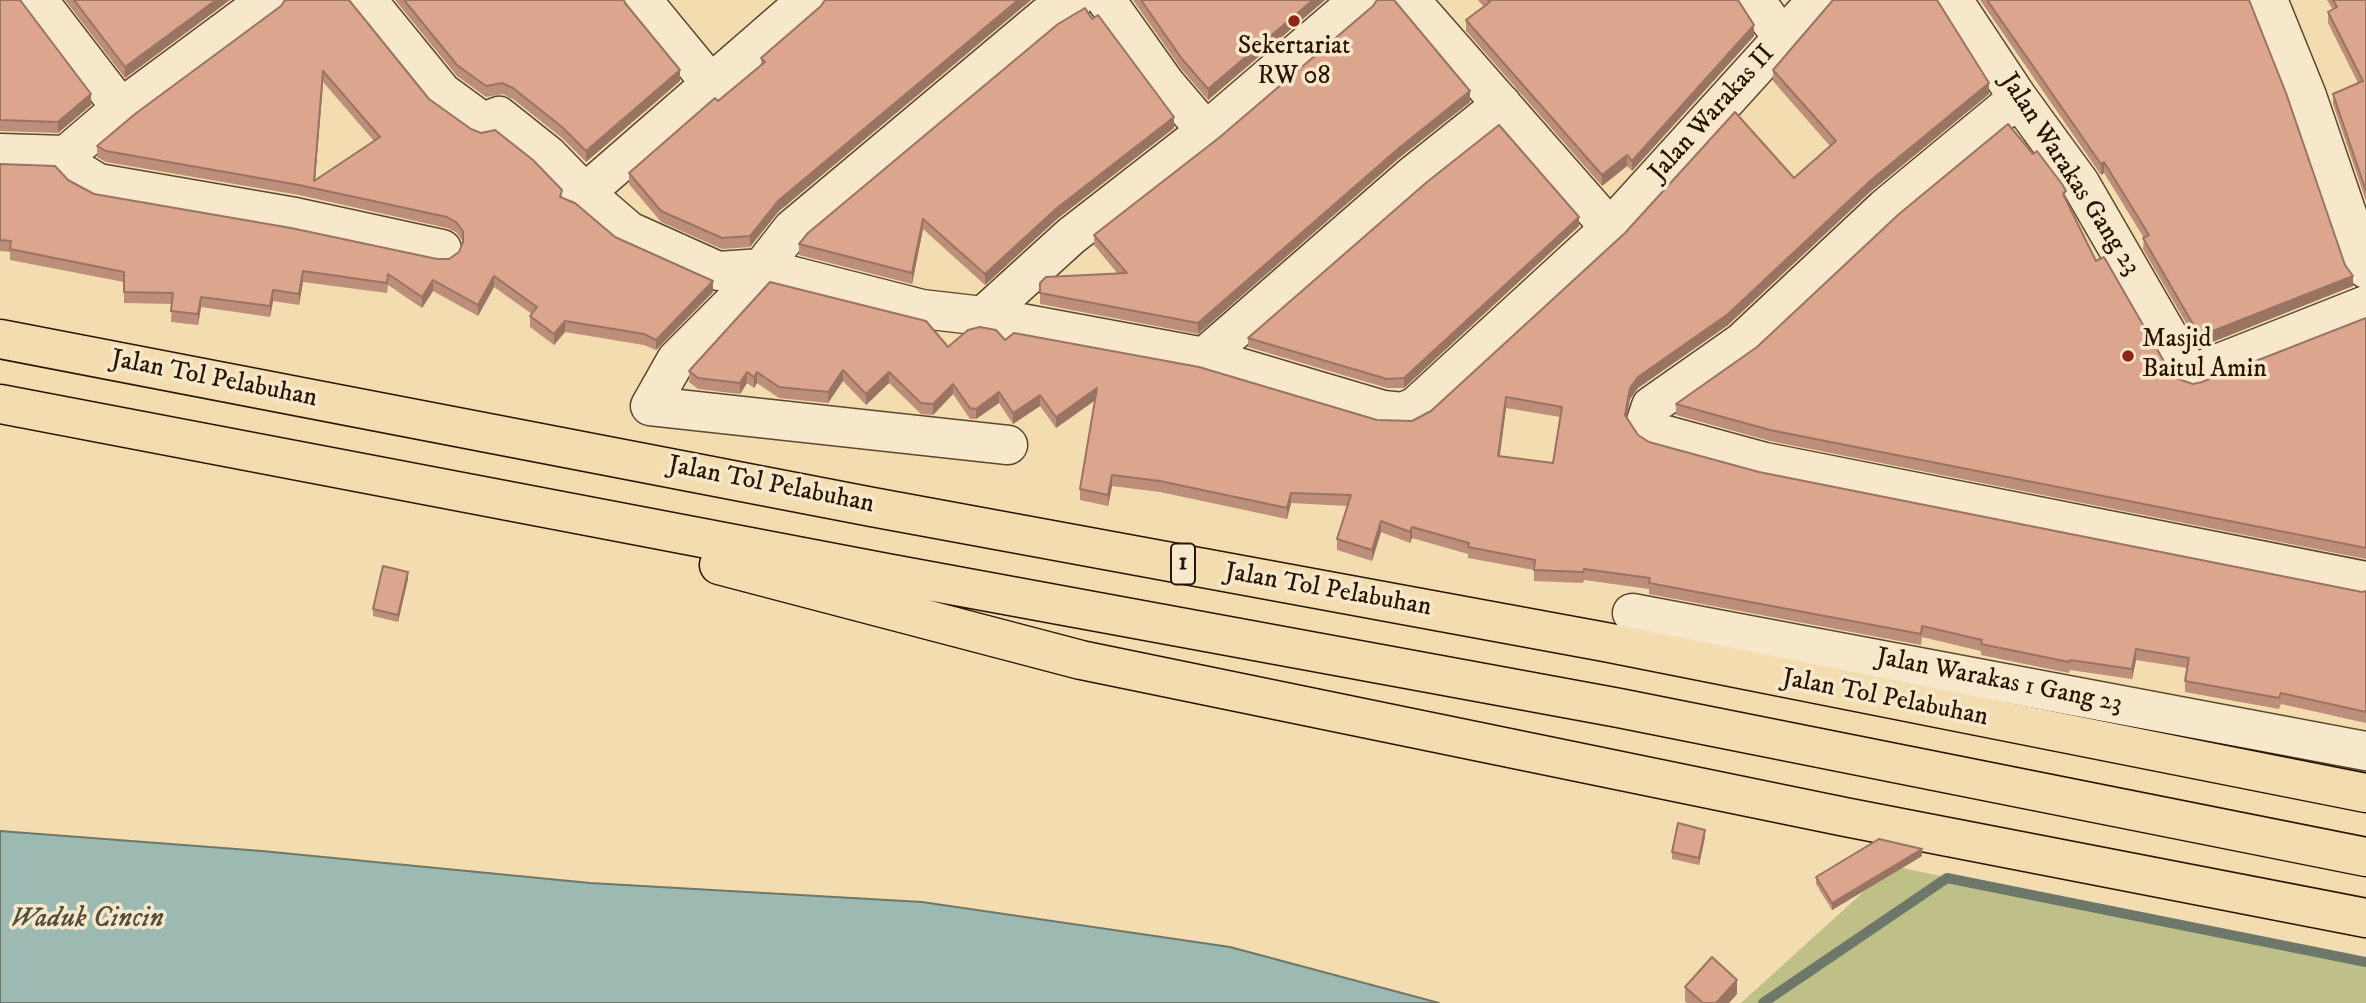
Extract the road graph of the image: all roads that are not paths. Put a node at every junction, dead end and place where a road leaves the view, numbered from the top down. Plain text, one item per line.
1 (38, 0) edge
2 (367, 0) edge
3 (642, 0) edge
4 (807, 0) edge
5 (1074, 0) edge
6 (1106, 0) edge
7 (1359, 0) edge
8 (1410, 0) edge
9 (1755, 0) edge
10 (1817, 0) edge
11 (1953, 0) edge
12 (2268, 0) edge
13 (252, 5) edge
14 (1782, 37) junction
15 (712, 85) junction
16 (2018, 98) junction
17 (1502, 104) junction
18 (121, 108) junction
19 (1206, 131) junction
20 (0, 153) edge
21 (66, 155) junction
22 (585, 193) junction
23 (1610, 228) junction
24 (442, 249) dead end
25 (762, 268) junction
26 (2366, 269) edge
27 (2366, 305) edge
28 (983, 316) junction
29 (0, 339) edge
30 (1204, 357) junction
31 (0, 404) edge
32 (1008, 445) dead end
33 (369, 472) junction
34 (2366, 581) edge
35 (1632, 613) dead end
36 (2366, 751) edge
37 (2366, 793) edge
38 (2366, 857) edge
39 (2366, 918) edge

1 - 18 street
2 - 22 street
3 - 15 street
4 - 15 street
5 - 25 street
6 - 19 street
7 - 19 street
8 - 17 street
9 - 14 street
10 - 14 street, Jalan Warakas II
11 - 16 street, Jalan Warakas Gang 23
12 - 26 street
13 - 18 street
14 - 23 street, Jalan Warakas II
15 - 22 street
16 - 27 street, Jalan Warakas Gang 23
16 - 34 street
17 - 23 street
17 - 30 street
18 - 21 street
19 - 28 street
20 - 21 street
21 - 24 street
22 - 25 street
23 - 30 street, Jalan Warakas II
25 - 28 street
25 - 32 street
28 - 30 street
29 - 37 highway, Jalan Tol Pelabuhan / 1
31 - 33 highway
33 - 38 highway
33 - 39 highway
35 - 36 street, Jalan Warakas 1 Gang 23

